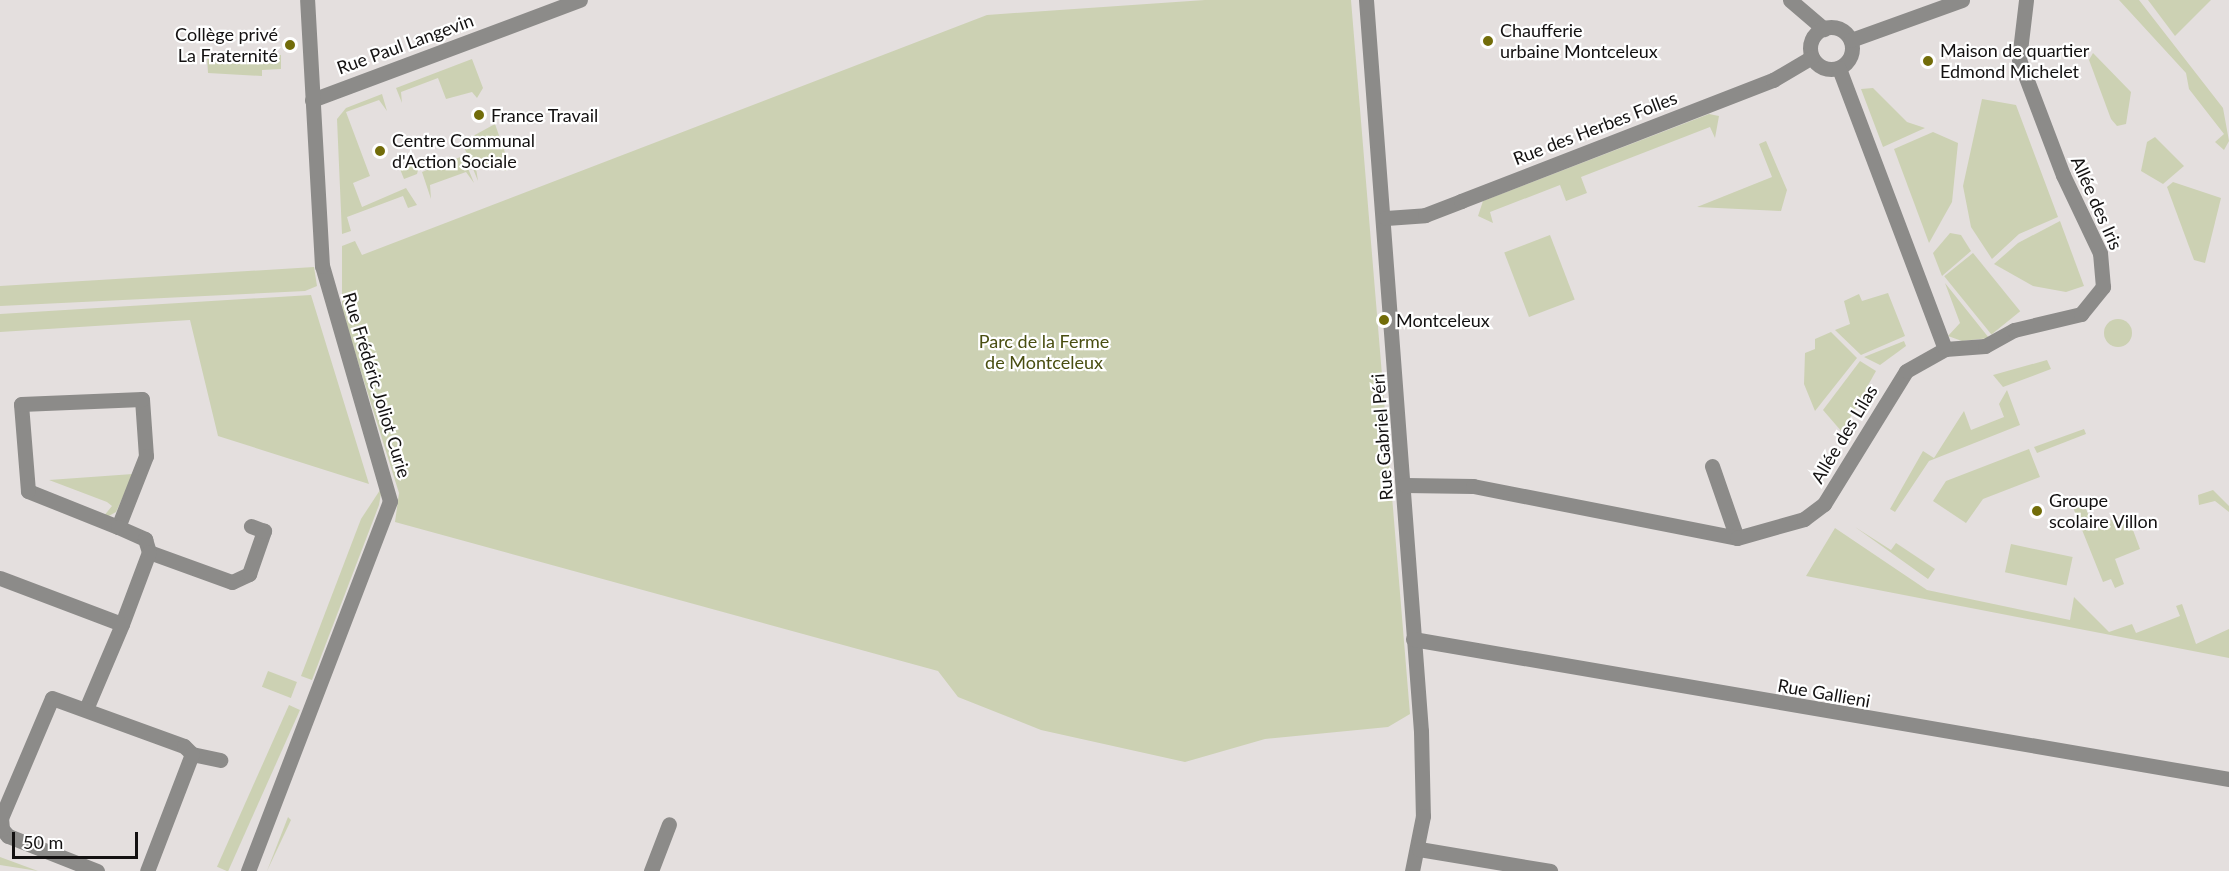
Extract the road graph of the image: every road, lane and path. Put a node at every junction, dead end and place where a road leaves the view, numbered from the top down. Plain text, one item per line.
1 (307, 0) edge
2 (580, 0) edge
3 (1366, 0) edge
4 (1790, 0) edge
5 (1962, 0) edge
6 (2026, 0) edge
7 (1824, 28) junction
8 (1851, 40) junction
9 (1812, 57) junction
10 (1839, 68) junction
11 (312, 100) junction
12 (1386, 218) junction
13 (1945, 349) junction
14 (1712, 466) dead end
15 (1405, 485) junction
16 (118, 527) junction
17 (264, 531) dead end
18 (1737, 537) junction
19 (149, 552) junction
20 (0, 578) edge
21 (122, 624) junction
22 (1413, 639) junction
23 (86, 709) junction
24 (192, 754) junction
25 (220, 760) dead end
26 (2229, 779) edge
27 (669, 824) dead end
28 (1419, 849) junction
29 (97, 871) edge
30 (147, 871) edge
31 (248, 871) edge
32 (651, 871) edge
33 (1412, 871) edge
34 (1550, 871) edge

1 - 11 street, Rue Frédéric Joliot Curie
2 - 11 street, Rue Paul Langevin
3 - 12 street, Rue Gabriel Péri
4 - 7 street
5 - 8 street
6 - 13 street, Allée des Iris
7 - 8 street
7 - 9 street
8 - 10 street
9 - 10 street
9 - 12 street, Rue des Herbes Folles
10 - 13 street
11 - 31 street, Rue Frédéric Joliot Curie
12 - 15 street, Rue Gabriel Péri
13 - 18 street, Allée des Lilas
14 - 18 street
15 - 18 street, Allée des Lilas
15 - 22 street, Rue Gabriel Péri
16 - 16 street
16 - 19 street
17 - 19 street
19 - 21 street
20 - 21 street
21 - 23 street
22 - 26 street, Rue Gallieni
22 - 28 street, Rue Gabriel Péri
23 - 24 street
23 - 29 street
24 - 25 street
24 - 30 street
27 - 32 street
28 - 33 street, Rue Gabriel Péri
28 - 34 street

